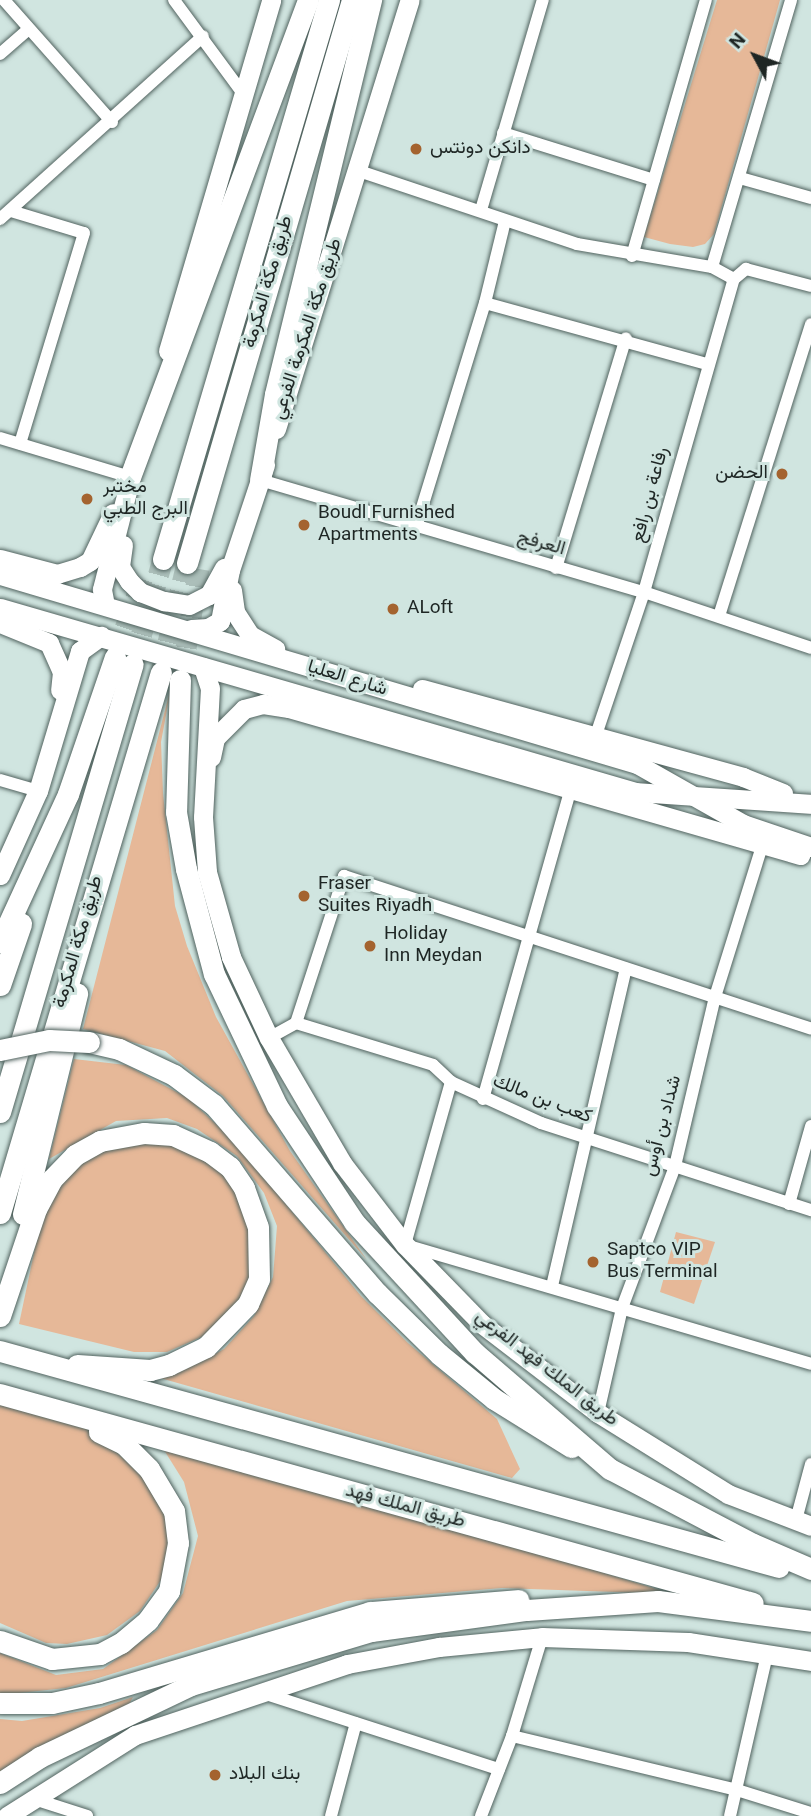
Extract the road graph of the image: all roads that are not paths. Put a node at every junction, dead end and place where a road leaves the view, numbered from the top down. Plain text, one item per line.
1 (4, 0) edge
2 (174, 0) edge
3 (271, 0) edge
4 (308, 0) edge
5 (329, 0) edge
6 (352, 0) edge
7 (371, 0) edge
8 (410, 0) edge
9 (543, 0) edge
10 (706, 0) edge
11 (791, 0) edge
12 (29, 29) junction
13 (203, 36) junction
14 (0, 54) edge
15 (244, 95) junction
16 (112, 122) junction
17 (503, 132) junction
18 (359, 171) junction
19 (740, 178) junction
20 (654, 180) junction
21 (811, 198) edge
22 (481, 210) junction
23 (5, 215) edge
24 (505, 221) junction
25 (632, 256) junction
26 (712, 267) junction
27 (734, 279) junction
28 (811, 286) edge
29 (485, 303) junction
30 (811, 324) edge
31 (626, 338) junction
32 (707, 364) junction
33 (796, 371) junction
34 (811, 374) edge
35 (0, 438) edge
36 (20, 444) junction
37 (130, 477) junction
38 (260, 480) junction
39 (416, 527) junction
40 (157, 557) tunnel mouth
41 (0, 559) edge
42 (193, 566) tunnel mouth
43 (556, 568) junction
44 (230, 570) junction
45 (0, 575) edge
46 (644, 592) junction
47 (105, 606) junction
48 (0, 608) edge
49 (719, 615) junction
50 (0, 624) edge
51 (183, 630) junction
52 (101, 636) junction
53 (811, 648) edge
54 (203, 667) junction
55 (596, 735) junction
56 (52, 745) junction
57 (0, 780) edge
58 (38, 791) junction
59 (570, 791) junction
60 (68, 794) junction
61 (689, 794) junction
62 (811, 803) edge
63 (203, 817) junction
64 (762, 846) junction
65 (811, 847) edge
66 (104, 857) junction
67 (811, 857) edge
68 (0, 875) edge
69 (530, 936) junction
70 (0, 942) edge
71 (626, 969) junction
72 (0, 985) edge
73 (715, 997) junction
74 (296, 1023) junction
75 (811, 1029) edge
76 (269, 1038) junction
77 (0, 1050) edge
78 (451, 1082) junction
79 (483, 1099) junction
80 (0, 1112) edge
81 (811, 1126) edge
82 (590, 1138) junction
83 (675, 1166) junction
84 (789, 1204) junction
85 (811, 1210) edge
86 (0, 1213) edge
87 (405, 1245) junction
88 (551, 1286) junction
89 (622, 1308) junction
90 (2, 1309) edge
91 (0, 1351) edge
92 (44, 1364) junction
93 (811, 1364) edge
94 (0, 1394) edge
95 (33, 1404) junction
96 (598, 1413) junction
97 (811, 1464) edge
98 (610, 1469) junction
99 (804, 1523) edge
100 (811, 1569) edge
101 (811, 1576) edge
102 (640, 1602) junction
103 (811, 1620) edge
104 (542, 1637) junction
105 (0, 1641) edge
106 (767, 1654) junction
107 (811, 1661) edge
108 (256, 1691) junction
109 (0, 1703) edge
110 (356, 1723) junction
111 (512, 1737) junction
112 (499, 1769) junction
113 (0, 1783) edge
114 (737, 1790) junction
115 (31, 1798) junction
116 (811, 1813) edge
117 (7, 1816) edge
118 (87, 1816) edge
119 (331, 1816) edge
120 (481, 1816) edge
121 (730, 1816) edge

1 - 12 street
2 - 13 street
3 - 15 main road
4 - 37 highway
5 - 40 highway, طريق مكة المكرمة
6 - 42 highway, طريق مكة المكرمة
7 - 38 highway
8 - 18 main road, طريق مكة المكرمة الفرعي
9 - 17 street
10 - 20 street
11 - 19 street
12 - 14 street
12 - 16 street
13 - 15 street
13 - 16 street
15 - 37 main road
16 - 23 street
17 - 20 street
17 - 22 street
18 - 22 street
18 - 38 main road, طريق مكة المكرمة الفرعي
19 - 21 street
19 - 26 street
20 - 25 street
22 - 24 street
23 - 36 street
24 - 25 street
24 - 29 street
25 - 26 street
26 - 27 street
27 - 28 street
27 - 32 street, رفاعة بن رافع
29 - 31 street
29 - 39 street
30 - 33 street
31 - 32 street
31 - 43 street
32 - 46 street, رفاعة بن رافع
33 - 34 street
33 - 49 street
35 - 36 street
36 - 37 street
37 - 38 main road
37 - 41 main road
37 - 47 main road
38 - 39 street, العرفج
38 - 44 main road, طريق مكة المكرمة الفرعي
39 - 43 street, العرفج
43 - 46 street, العرفج
44 - 51 main road, طريق مكة المكرمة الفرعي
44 - 55 main road
45 - 47 main road, شارع العليا
46 - 49 street, العرفج
46 - 55 street, رفاعة بن رافع
47 - 51 main road, شارع العليا
48 - 52 main road, شارع العليا
49 - 53 street, العرفج
50 - 56 main road
51 - 61 main road, شارع العليا
52 - 54 main road, شارع العليا
52 - 56 main road
54 - 61 main road, شارع العليا
54 - 63 main road
55 - 62 main road
56 - 58 main road
57 - 58 street
58 - 68 main road
59 - 63 main road
59 - 64 main road
59 - 69 street
60 - 70 highway
60 - 72 highway
60 - 80 highway, طريق مكة المكرمة
61 - 62 main road, شارع العليا
61 - 65 main road, شارع العليا
63 - 76 main road
64 - 67 main road
64 - 73 street, شداد بن أوس
66 - 86 highway, طريق مكة المكرمة
66 - 90 highway
66 - 98 highway, طريق مكة المكرمة
69 - 71 street
69 - 74 street
69 - 79 street
71 - 73 street
71 - 82 street
73 - 75 street
73 - 83 street, شداد بن أوس
74 - 76 street
74 - 78 street, كعب بن مالك
76 - 87 main road, طريق الملك فهد الفرعي
77 - 98 highway, bridge
78 - 79 street, كعب بن مالك
78 - 87 street
79 - 82 street, كعب بن مالك
81 - 84 street
82 - 83 street, كعب بن مالك
82 - 88 street
83 - 84 street, كعب بن مالك
83 - 89 street, شداد بن أوس
84 - 85 street, كعب بن مالك
87 - 88 street
87 - 96 main road, طريق الملك فهد الفرعي
88 - 89 street
89 - 93 street
89 - 96 street, شداد بن أوس
90 - 92 highway
91 - 92 highway
92 - 101 highway
94 - 95 highway, طريق الملك فهد
95 - 103 highway, طريق الملك فهد
95 - 105 highway
96 - 99 main road, طريق الملك فهد الفرعي
97 - 99 street
98 - 100 highway
102 - 103 highway
102 - 109 highway
102 - 113 highway
104 - 106 main road
104 - 108 main road
104 - 111 street
106 - 107 main road
106 - 114 street
108 - 110 street
108 - 115 main road
110 - 112 street
110 - 119 street
111 - 112 street
111 - 114 street
112 - 120 street
114 - 116 street
114 - 121 street
115 - 117 main road
115 - 118 street

